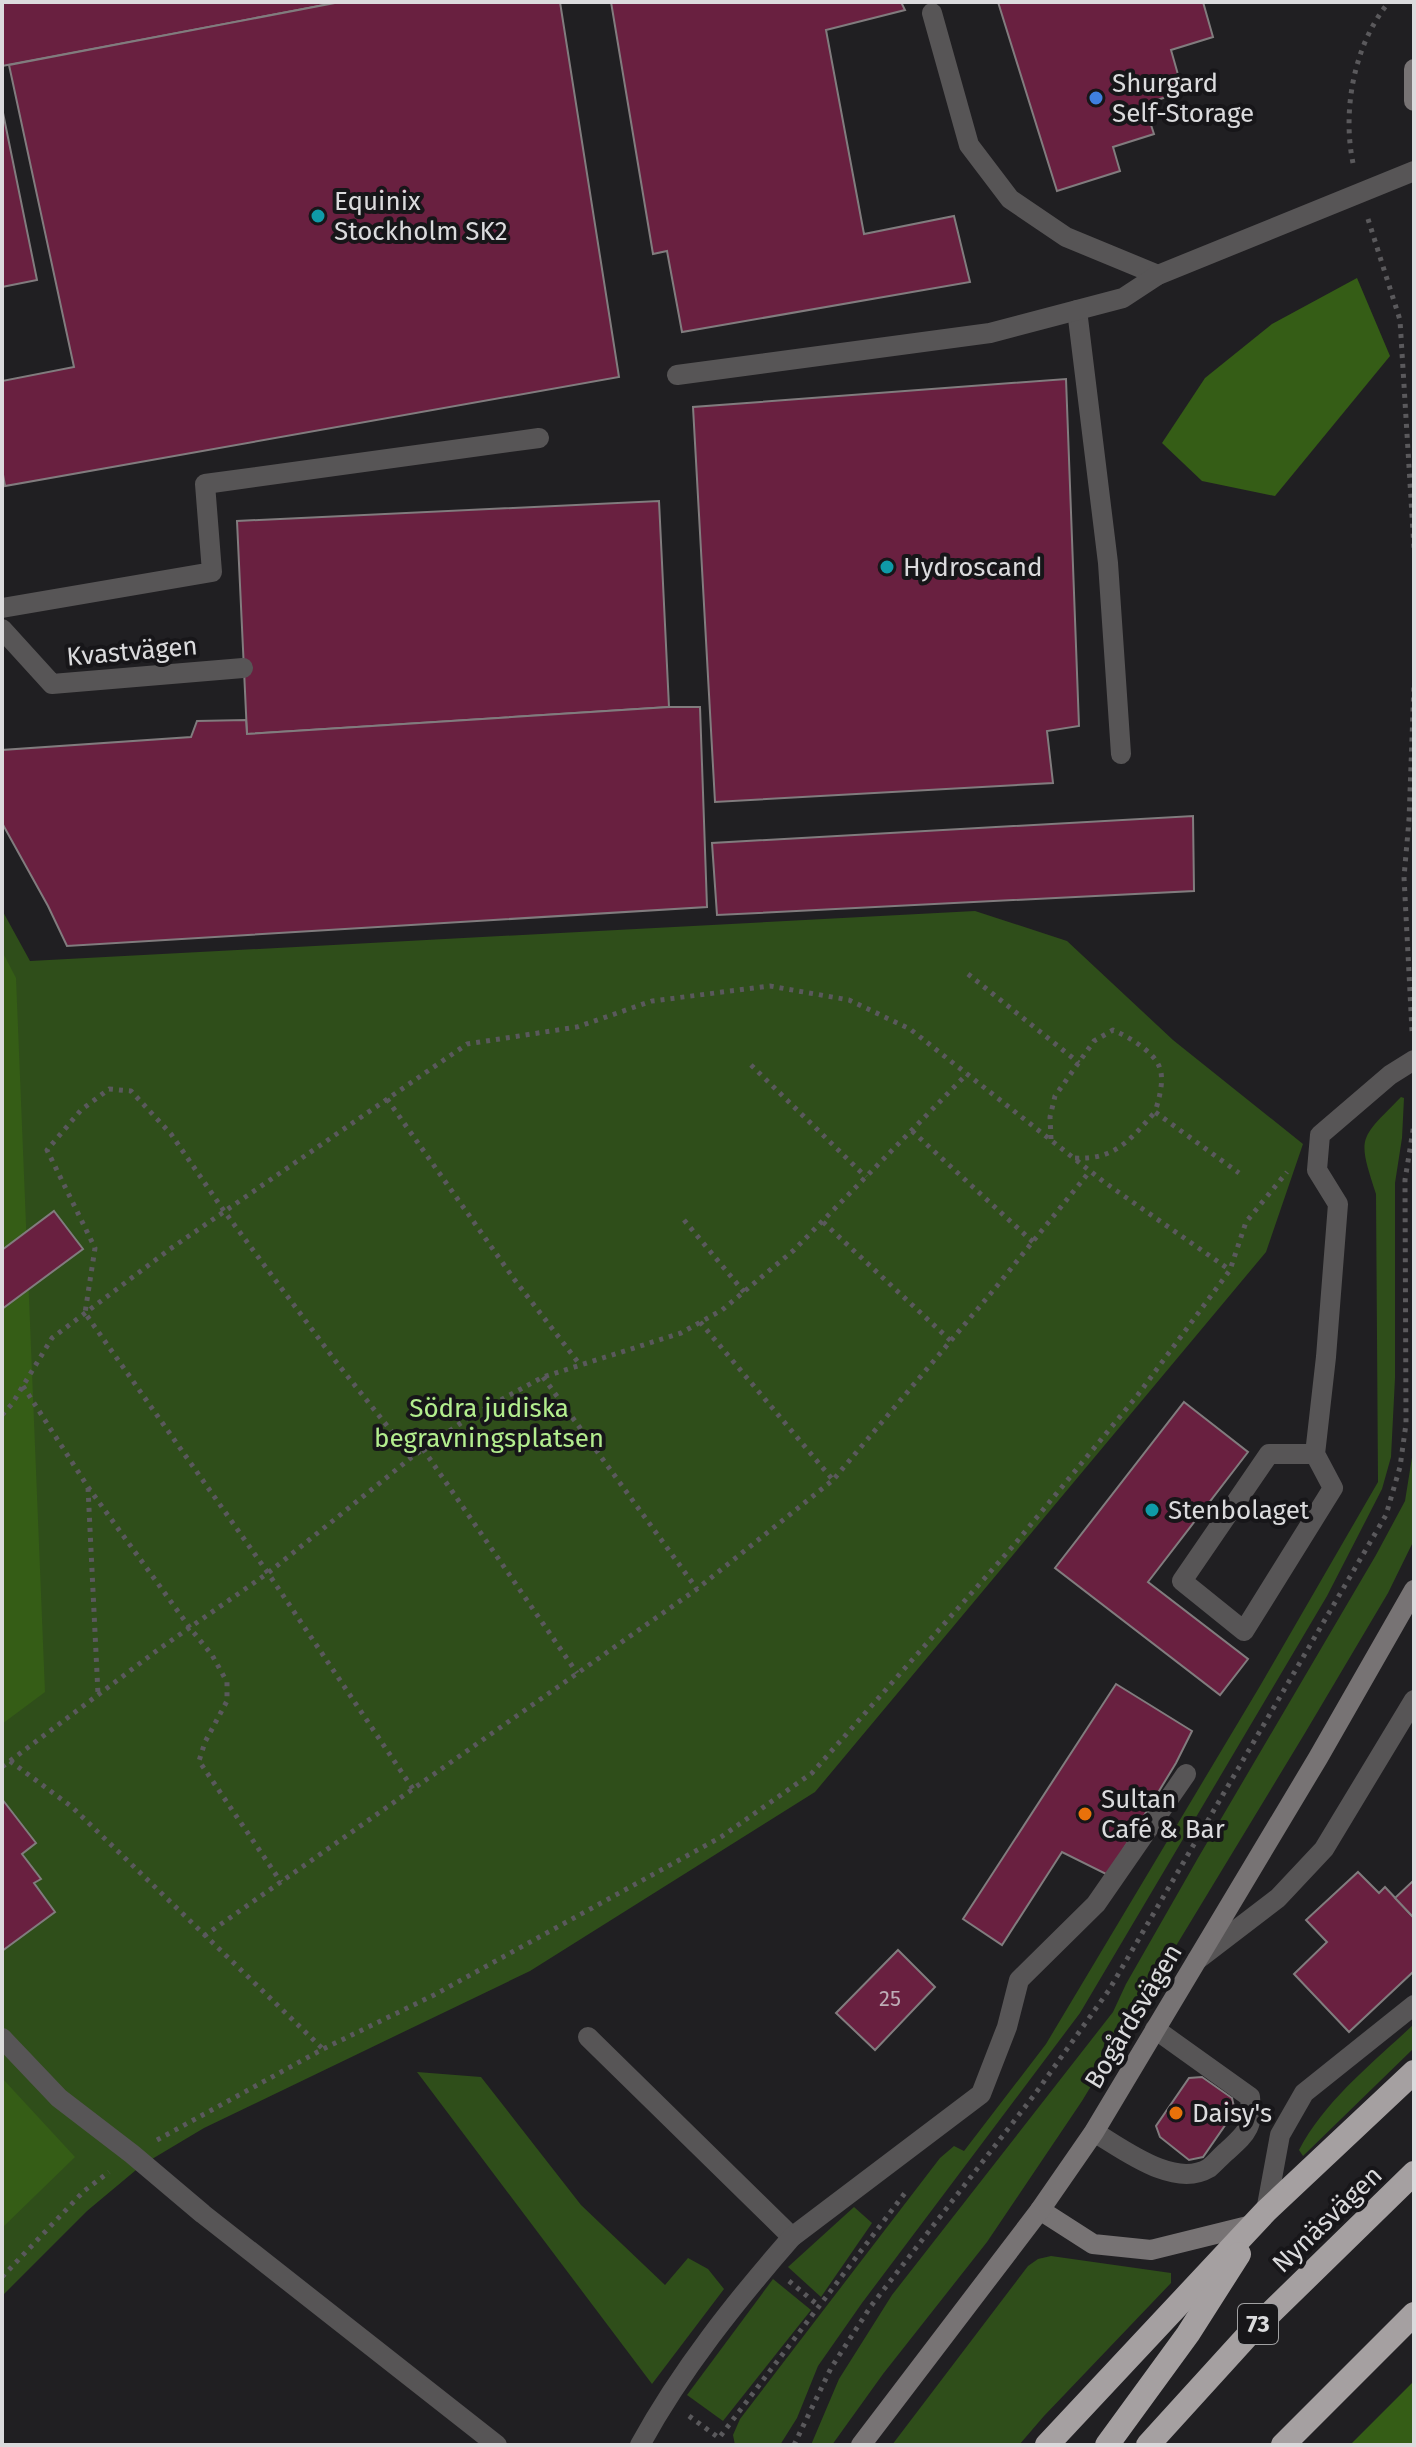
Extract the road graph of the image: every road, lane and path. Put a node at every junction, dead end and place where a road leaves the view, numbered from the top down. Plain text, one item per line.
1 (1389, 2) edge
2 (932, 13) dead end
3 (1414, 69) edge
4 (1414, 101) edge
5 (1414, 171) edge
6 (1359, 194) junction
7 (1158, 275) junction
8 (1077, 310) junction
9 (677, 375) dead end
10 (539, 438) dead end
11 (1414, 548) edge
12 (2, 608) edge
13 (2, 629) edge
14 (243, 668) dead end
15 (1414, 684) edge
16 (1121, 754) dead end
17 (968, 974) dead end
18 (1413, 1043) edge
19 (1414, 1060) edge
20 (1079, 1063) junction
21 (751, 1065) dead end
22 (967, 1074) junction
23 (387, 1099) junction
24 (1155, 1112) junction
25 (912, 1131) junction
26 (1320, 1135) junction
27 (1051, 1140) junction
28 (1075, 1158) junction
29 (1090, 1171) junction
30 (1239, 1173) dead end
31 (866, 1177) junction
32 (224, 1211) junction
33 (684, 1220) dead end
34 (823, 1221) junction
35 (1033, 1242) junction
36 (1230, 1270) junction
37 (744, 1292) junction
38 (85, 1313) junction
39 (700, 1322) junction
40 (951, 1341) junction
41 (581, 1366) junction
42 (543, 1377) junction
43 (23, 1386) junction
44 (2, 1415) edge
45 (423, 1449) junction
46 (1315, 1454) junction
47 (412, 1457) junction
48 (833, 1480) junction
49 (88, 1487) junction
50 (268, 1573) junction
51 (697, 1589) junction
52 (1411, 1603) edge
53 (190, 1628) junction
54 (577, 1673) junction
55 (98, 1695) junction
56 (1414, 1700) edge
57 (10, 1761) junction
58 (2, 1767) edge
59 (1186, 1774) dead end
60 (413, 1789) junction
61 (281, 1882) junction
62 (204, 1936) junction
63 (1197, 1960) junction
64 (1414, 2005) edge
65 (1155, 2029) junction
66 (588, 2037) dead end
67 (2, 2038) edge
68 (323, 2049) junction
69 (1414, 2072) edge
70 (1094, 2132) junction
71 (132, 2154) junction
72 (1414, 2173) edge
73 (909, 2187) dead end
74 (1040, 2210) junction
75 (1261, 2218) junction
76 (792, 2237) junction
77 (2, 2277) edge
78 (1414, 2314) edge
79 (1414, 2333) edge
80 (666, 2398) junction
81 (1284, 2443) edge
82 (497, 2445) edge
83 (640, 2445) edge
84 (861, 2445) edge
85 (1047, 2445) edge
86 (1107, 2445) edge
87 (1148, 2445) edge

1 - 6 path
2 - 7 street
3 - 4 street
5 - 6 street
6 - 7 street
6 - 11 path
7 - 8 street
8 - 9 street
8 - 16 street
10 - 12 street
13 - 14 street, Kvastvägen
15 - 18 path
17 - 20 path
19 - 26 street
20 - 24 path
20 - 27 path
21 - 31 path
22 - 23 path
22 - 25 path
22 - 27 path
23 - 32 path
23 - 41 path
24 - 28 path
24 - 30 path
25 - 31 path
25 - 35 path
26 - 36 path
26 - 46 street
27 - 28 path
28 - 29 path
29 - 35 path
29 - 36 path
31 - 34 path
32 - 38 path
32 - 38 path
32 - 47 path
33 - 37 path
34 - 37 path
34 - 40 path
35 - 40 path
36 - 68 path
37 - 39 path
38 - 43 path
38 - 50 path
39 - 41 path
39 - 48 path
40 - 48 path
41 - 42 path
42 - 45 path
42 - 51 path
43 - 44 path
43 - 49 path
45 - 47 path
45 - 54 path
46 - 46 street
47 - 50 path
48 - 51 path
49 - 53 path
49 - 55 path
50 - 53 path
50 - 60 path
51 - 54 path
52 - 63 street, Bogårdsvägen
53 - 55 path
53 - 61 path
54 - 60 path
55 - 57 path
56 - 63 street
57 - 58 path
57 - 62 path
59 - 76 street
60 - 61 path
61 - 62 path
62 - 68 path
63 - 65 street, Bogårdsvägen
64 - 75 street
65 - 70 street, Bogårdsvägen
65 - 70 street
66 - 76 street
67 - 71 street
68 - 71 path
69 - 75 highway
70 - 74 street, Bogårdsvägen
71 - 77 path
71 - 82 street
72 - 87 highway, Nynäsvägen / 73
73 - 80 path
74 - 75 street
74 - 84 street, Bogårdsvägen
75 - 85 highway
75 - 86 highway
76 - 80 street
78 - 81 highway
79 - 81 highway
80 - 83 street

